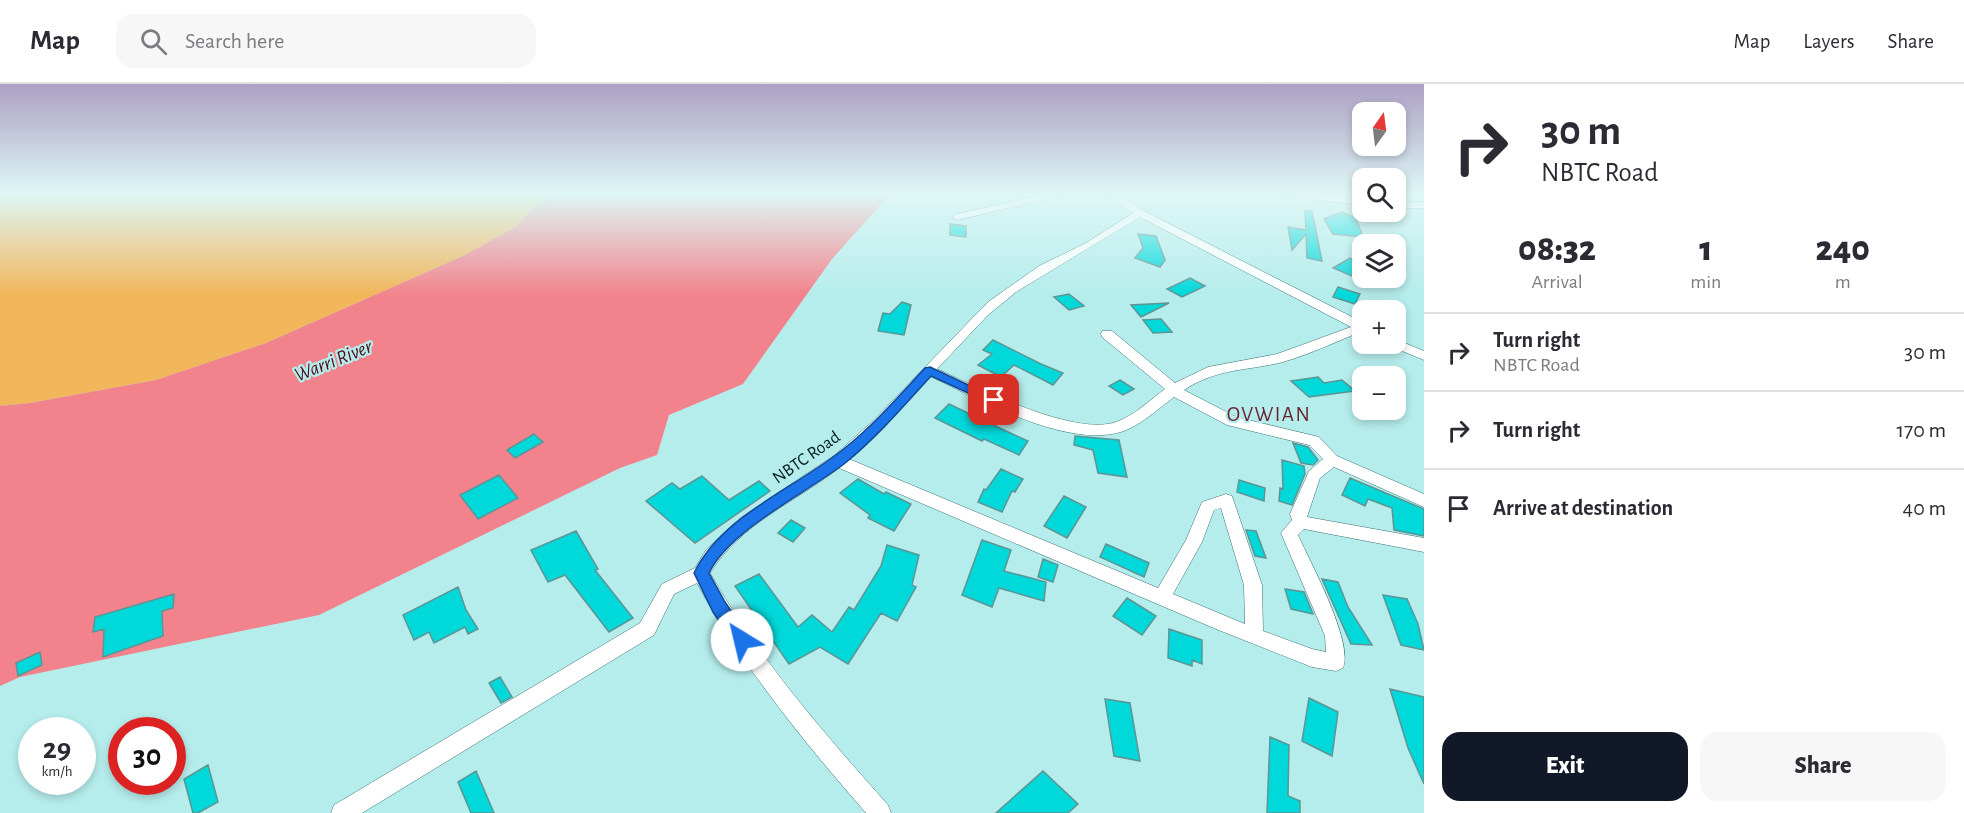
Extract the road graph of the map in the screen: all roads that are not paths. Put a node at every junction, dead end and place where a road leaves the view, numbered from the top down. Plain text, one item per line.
1 (1118, 227) edge
2 (1167, 227) edge
3 (1352, 322) edge
4 (1352, 331) edge
5 (1107, 334) dead end
6 (1406, 348) edge
7 (1424, 356) edge
8 (930, 371) junction
9 (1173, 388) junction
10 (1332, 459) junction
11 (838, 461) junction
12 (1424, 501) edge
13 (1301, 522) junction
14 (1424, 545) edge
15 (701, 573) junction
16 (1162, 598) junction
17 (1254, 634) junction
18 (342, 813) edge
19 (880, 813) edge

1 - 8 street, NBTC Road
2 - 3 street
4 - 9 street
5 - 9 street
6 - 7 street
8 - 9 street
8 - 11 street, NBTC Road
9 - 10 street
10 - 12 street
10 - 13 street
11 - 15 street, NBTC Road
11 - 16 street
13 - 14 street
13 - 17 street
15 - 18 street
15 - 19 street
16 - 17 street
16 - 17 street

